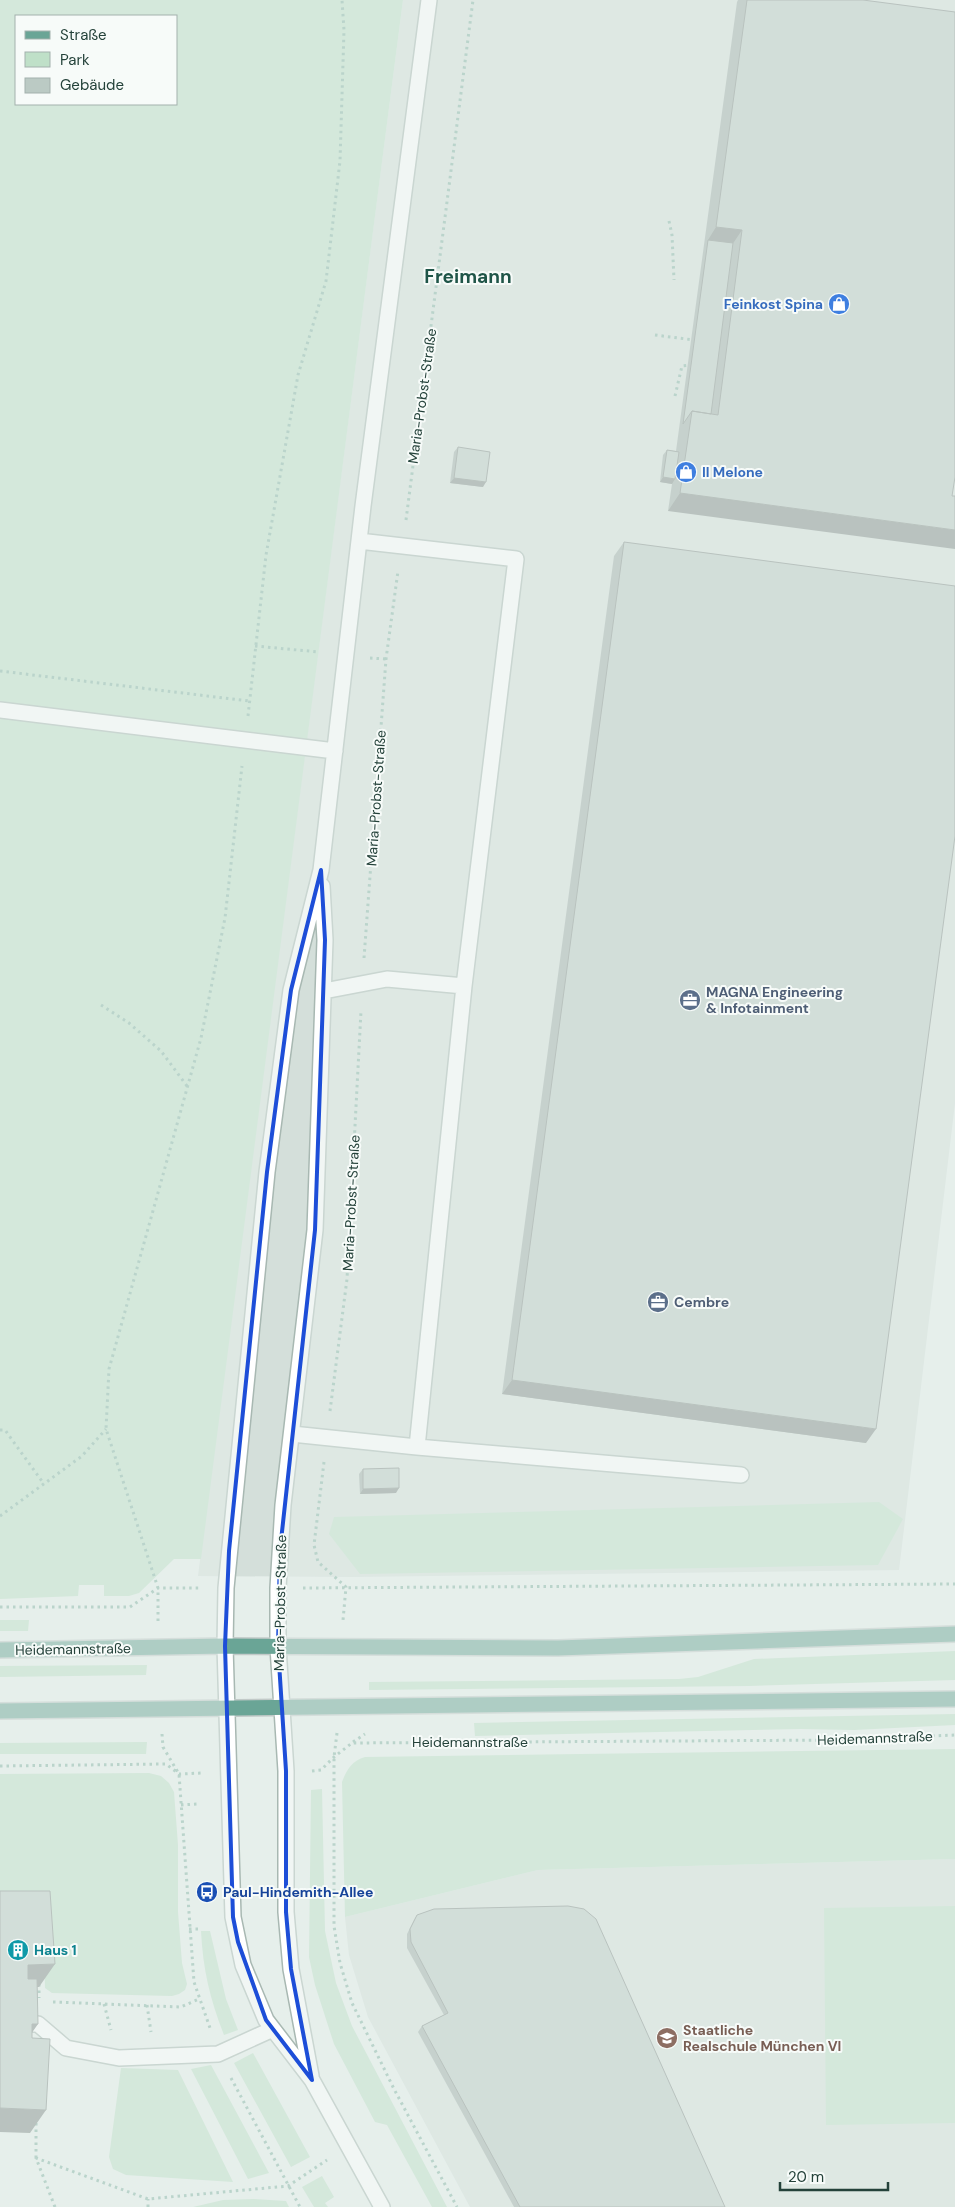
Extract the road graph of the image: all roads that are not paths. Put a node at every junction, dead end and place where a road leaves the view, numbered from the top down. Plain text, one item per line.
1 (429, 0) edge
2 (359, 541) junction
3 (0, 710) edge
4 (335, 751) junction
5 (321, 870) junction
6 (464, 986) junction
7 (324, 991) junction
8 (292, 1434) junction
9 (417, 1447) junction
10 (741, 1475) dead end
11 (955, 1634) edge
12 (225, 1646) junction
13 (278, 1647) junction
14 (0, 1650) edge
15 (955, 1700) edge
16 (227, 1708) junction
17 (281, 1708) junction
18 (0, 1711) edge
19 (22, 2024) edge
20 (273, 2029) junction
21 (312, 2080) junction
22 (382, 2207) edge

1 - 2 street, Maria-Probst-Straße
2 - 4 street, Maria-Probst-Straße
2 - 6 street
3 - 4 street
4 - 5 street, Maria-Probst-Straße
5 - 7 street, Maria-Probst-Straße
5 - 12 street, Maria-Probst-Straße
6 - 7 street
6 - 9 street
7 - 8 street, Maria-Probst-Straße
8 - 9 street
8 - 13 street, Maria-Probst-Straße
9 - 10 street
11 - 13 main road, Heidemannstraße
12 - 13 main road, Heidemannstraße
12 - 14 main road, Heidemannstraße
12 - 16 street
13 - 17 street, Maria-Probst-Straße
15 - 17 main road
16 - 17 main road
16 - 18 main road
16 - 20 street
17 - 21 street
19 - 20 street
20 - 21 street
21 - 22 street

